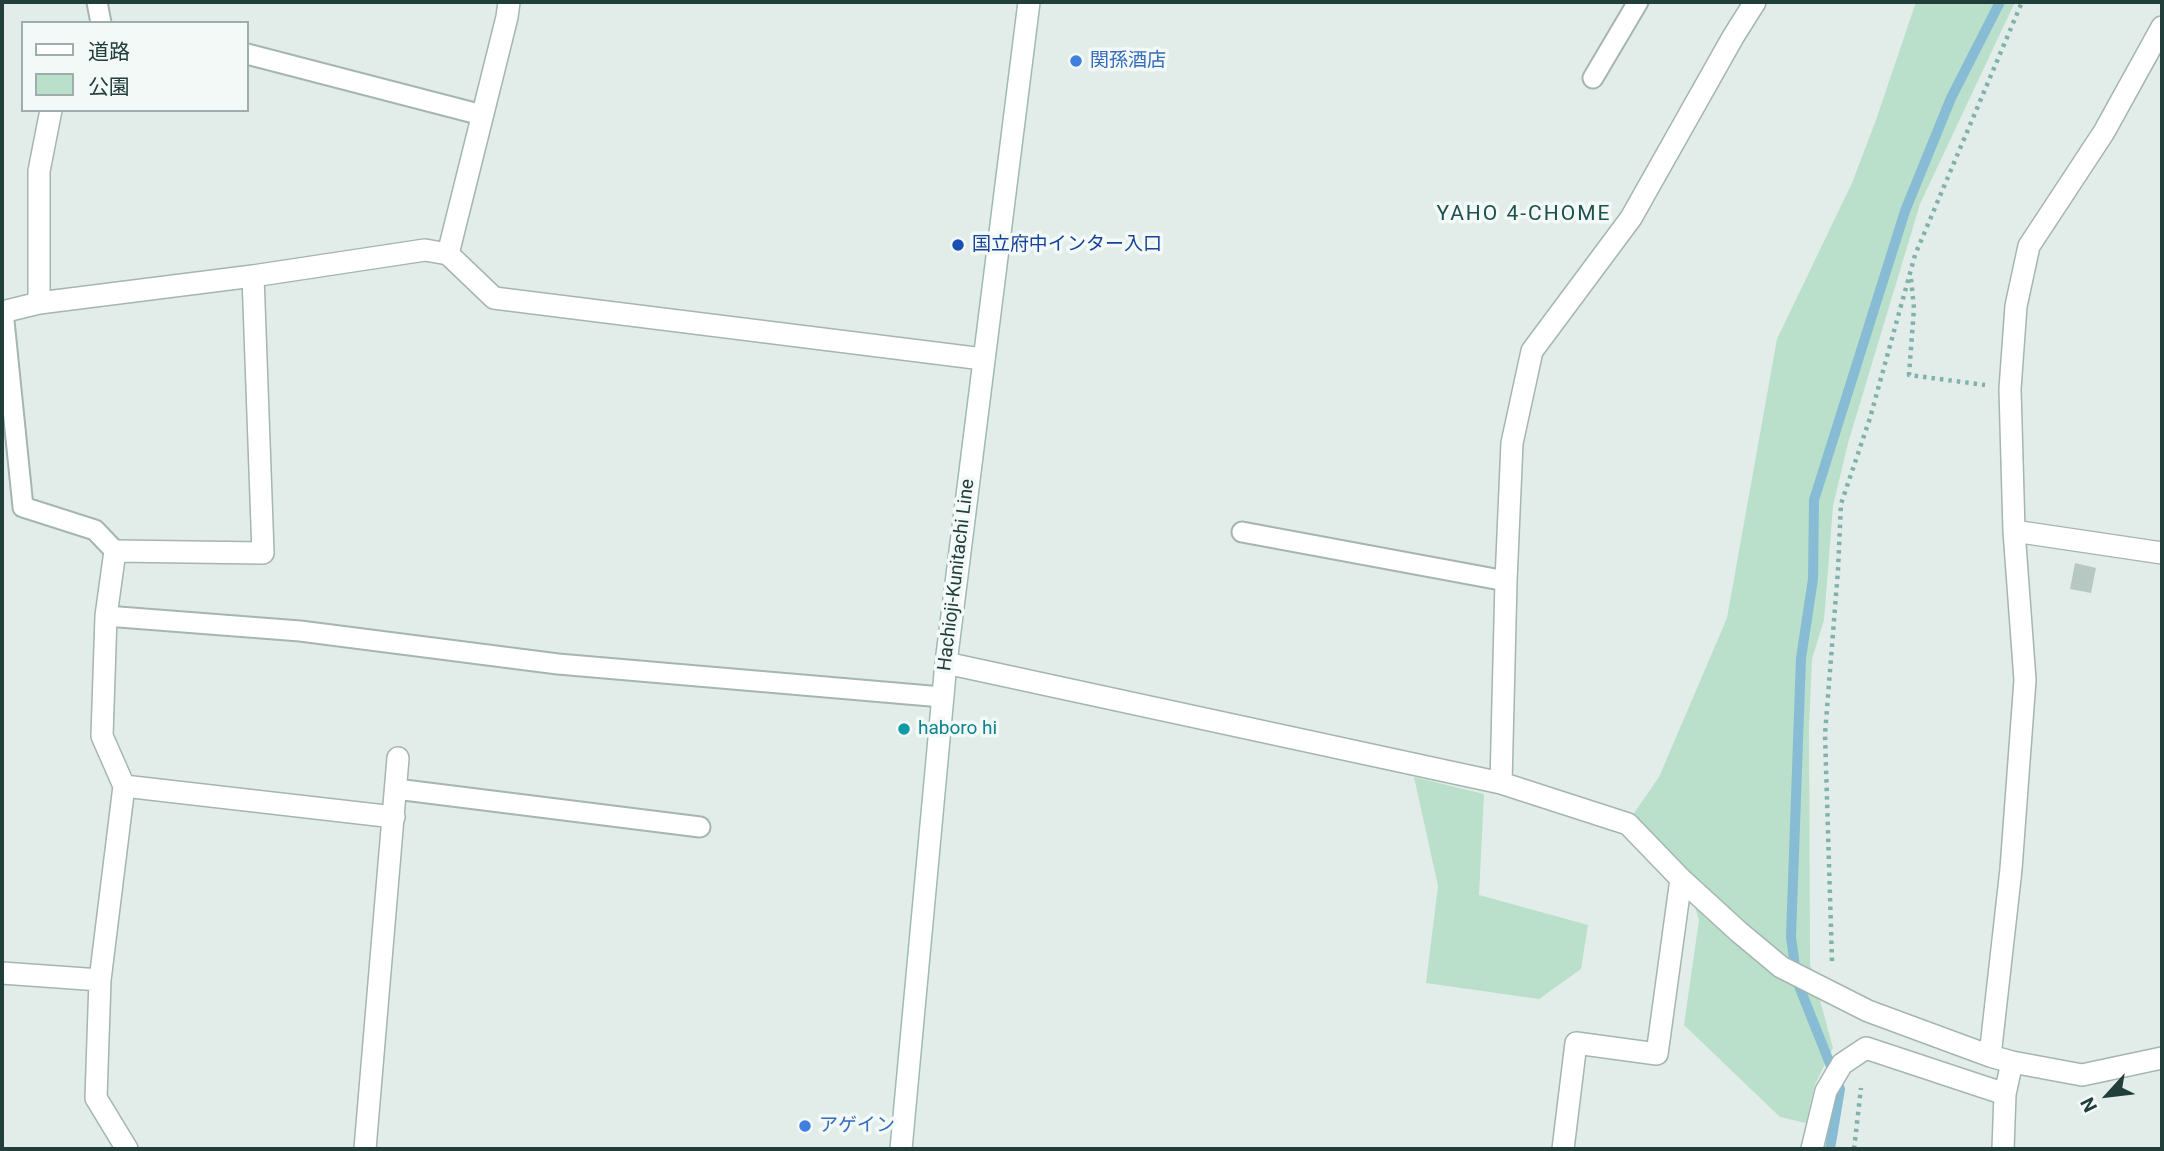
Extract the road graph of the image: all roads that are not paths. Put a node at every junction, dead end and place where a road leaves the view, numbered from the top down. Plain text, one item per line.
1 (97, 2) edge
2 (509, 2) edge
3 (1029, 2) edge
4 (1638, 2) edge
5 (1755, 2) edge
6 (101, 21) edge
7 (2162, 27) edge
8 (248, 54) edge
9 (1593, 78) dead end
10 (51, 112) edge
11 (482, 115) junction
12 (448, 254) junction
13 (253, 276) junction
14 (39, 303) junction
15 (2, 311) edge
16 (983, 359) junction
17 (2014, 531) junction
18 (1242, 533) dead end
19 (115, 551) junction
20 (2162, 553) edge
21 (1506, 581) junction
22 (106, 616) junction
23 (946, 663) junction
24 (942, 697) junction
25 (398, 758) dead end
26 (1501, 783) junction
27 (124, 786) junction
28 (396, 789) junction
29 (394, 817) junction
30 (701, 827) dead end
31 (1681, 879) junction
32 (2, 973) edge
33 (100, 980) junction
34 (1990, 1056) junction
35 (2162, 1058) edge
36 (2011, 1062) junction
37 (2005, 1094) junction
38 (127, 1149) edge
39 (365, 1149) edge
40 (901, 1149) edge
41 (1563, 1149) edge
42 (1812, 1149) edge
43 (2003, 1149) edge

1 - 6 lane
2 - 11 street
3 - 16 street, Hachioji-Kunitachi Line
4 - 9 lane
5 - 21 street
7 - 17 street
8 - 11 lane
10 - 14 street
11 - 12 street
12 - 13 street
12 - 16 street
13 - 14 street
13 - 19 street
14 - 15 street
15 - 19 lane
16 - 23 street, Hachioji-Kunitachi Line
17 - 20 street
17 - 34 street
18 - 21 lane
19 - 22 street
21 - 26 street
22 - 24 lane
22 - 27 street
23 - 24 street, Hachioji-Kunitachi Line
23 - 26 street
24 - 40 street, Hachioji-Kunitachi Line
25 - 28 street
26 - 31 street
27 - 29 street
27 - 33 street
28 - 29 street
28 - 30 lane
29 - 39 street
31 - 34 street
31 - 41 street
32 - 33 street
33 - 38 street
34 - 36 street
35 - 36 street
36 - 37 street
37 - 42 street
37 - 43 street

